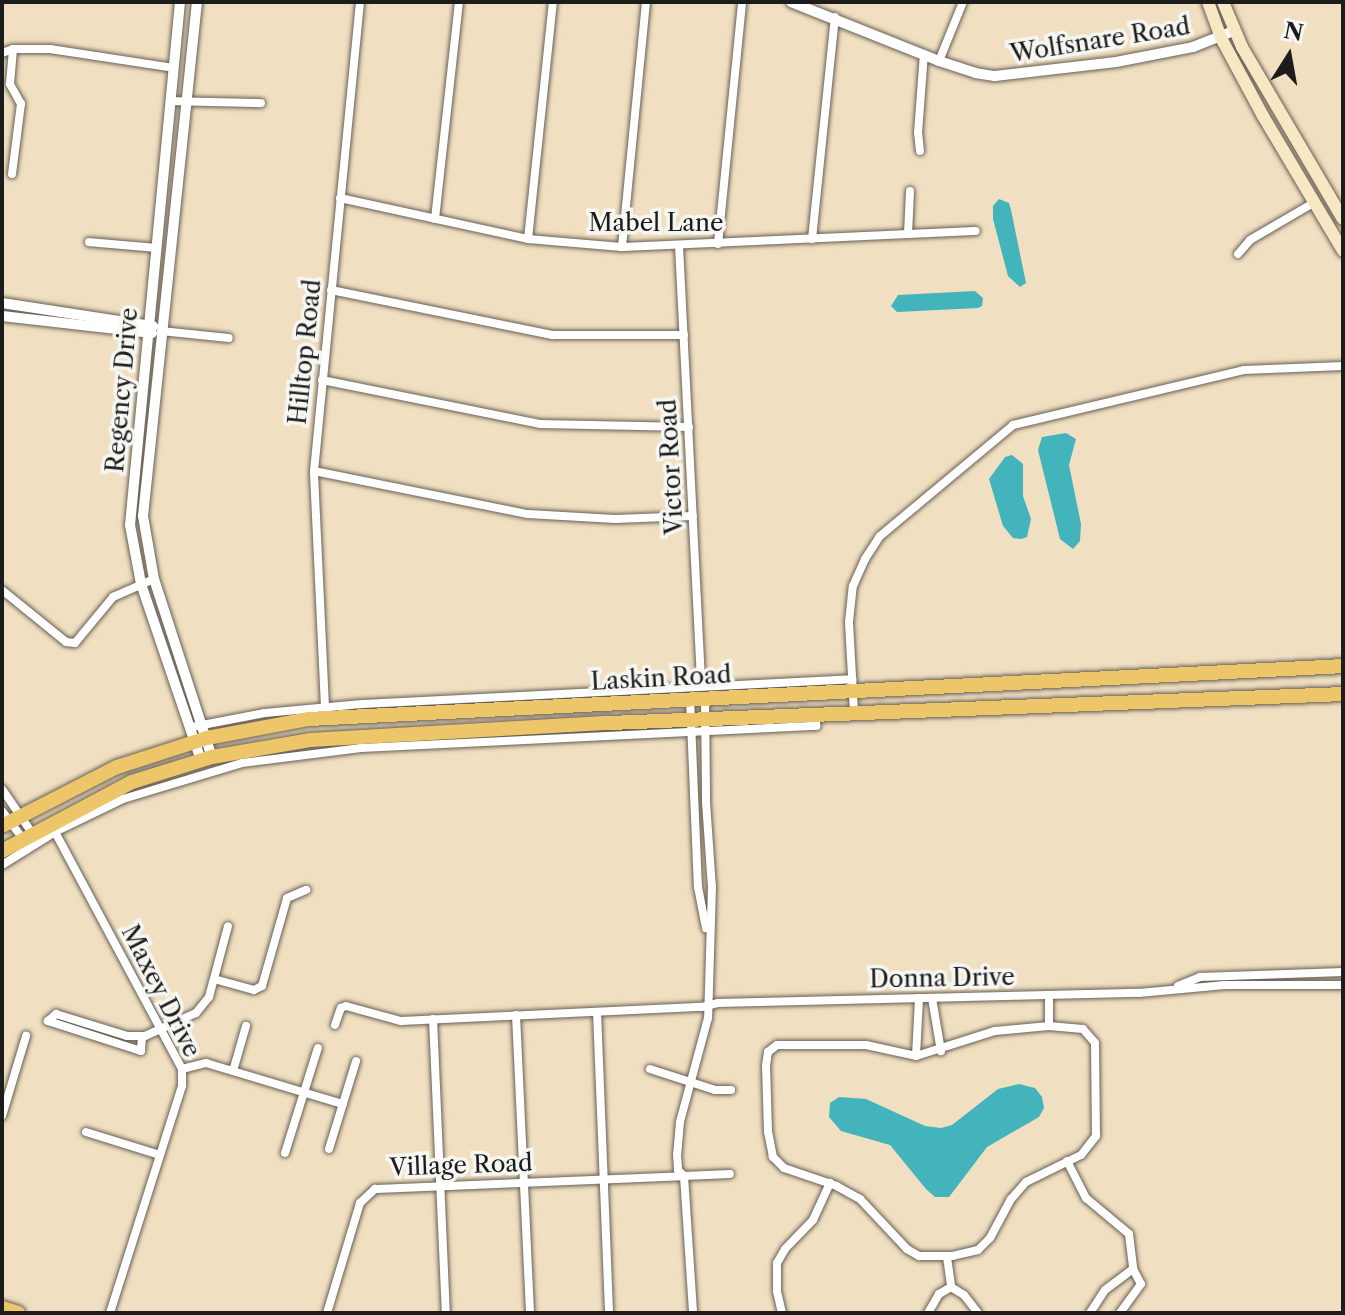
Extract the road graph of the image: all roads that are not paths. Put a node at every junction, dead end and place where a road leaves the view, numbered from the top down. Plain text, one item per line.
1 (180, 2) edge
2 (197, 2) edge
3 (360, 2) edge
4 (459, 2) edge
5 (553, 2) edge
6 (646, 2) edge
7 (742, 2) edge
8 (791, 2) edge
9 (963, 2) edge
10 (1208, 2) edge
11 (1223, 2) edge
12 (835, 17) junction
13 (1233, 31) junction
14 (1221, 38) junction
15 (13, 49) junction
16 (2, 53) edge
17 (924, 54) junction
18 (190, 60) junction
19 (939, 61) junction
20 (175, 63) junction
21 (171, 101) junction
22 (186, 103) junction
23 (261, 103) dead end
24 (920, 151) dead end
25 (12, 174) dead end
26 (910, 191) dead end
27 (340, 198) junction
28 (1315, 202) junction
29 (161, 203) junction
30 (174, 204) junction
31 (435, 219) junction
32 (1343, 219) edge
33 (976, 231) dead end
34 (908, 234) junction
35 (528, 239) junction
36 (812, 239) junction
37 (89, 242) dead end
38 (718, 244) junction
39 (679, 246) junction
40 (622, 247) junction
41 (156, 248) junction
42 (1343, 251) edge
43 (1238, 254) dead end
44 (331, 290) junction
45 (2, 303) edge
46 (2, 316) edge
47 (148, 329) junction
48 (161, 331) junction
49 (684, 335) junction
50 (229, 338) dead end
51 (1343, 366) edge
52 (322, 380) junction
53 (689, 427) junction
54 (314, 471) junction
55 (693, 516) junction
56 (154, 579) junction
57 (141, 584) junction
58 (2, 590) edge
59 (1343, 666) edge
60 (852, 685) junction
61 (699, 694) junction
62 (1343, 694) edge
63 (572, 699) junction
64 (325, 707) junction
65 (854, 712) junction
66 (698, 726) junction
67 (200, 732) junction
68 (208, 765) junction
69 (2, 789) edge
70 (7, 815) edge
71 (55, 832) junction
72 (27, 836) junction
73 (2, 851) edge
74 (2, 865) edge
75 (306, 890) dead end
76 (228, 926) dead end
77 (708, 940) junction
78 (1343, 972) edge
79 (214, 979) junction
80 (1343, 985) edge
81 (1177, 987) junction
82 (1049, 995) junction
83 (919, 998) junction
84 (932, 998) junction
85 (708, 1006) junction
86 (597, 1012) junction
87 (516, 1015) junction
88 (433, 1019) junction
89 (335, 1025) dead end
90 (246, 1026) dead end
91 (1049, 1026) junction
92 (161, 1030) junction
93 (26, 1036) dead end
94 (142, 1036) junction
95 (318, 1048) dead end
96 (941, 1051) junction
97 (916, 1056) junction
98 (356, 1061) dead end
99 (182, 1069) junction
100 (650, 1069) dead end
101 (233, 1071) junction
102 (692, 1083) junction
103 (731, 1090) dead end
104 (304, 1092) junction
105 (343, 1104) junction
106 (2, 1116) edge
107 (86, 1132) dead end
108 (329, 1149) dead end
109 (285, 1153) dead end
110 (160, 1155) junction
111 (1067, 1161) junction
112 (730, 1174) dead end
113 (684, 1176) junction
114 (604, 1180) junction
115 (524, 1183) junction
116 (830, 1183) junction
117 (438, 1186) junction
118 (947, 1257) junction
119 (1133, 1269) junction
120 (951, 1287) junction
121 (2, 1308) edge
122 (18, 1313) edge
123 (110, 1313) edge
124 (327, 1313) edge
125 (446, 1313) edge
126 (530, 1313) edge
127 (609, 1313) edge
128 (693, 1313) edge
129 (782, 1313) edge
130 (928, 1313) edge
131 (978, 1313) edge
132 (1090, 1313) edge
133 (1120, 1313) edge

1 - 20 street, Regency Drive
2 - 18 street, Regency Drive
3 - 27 street, Hilltop Road
4 - 31 street
5 - 35 street
6 - 40 street
7 - 38 street
8 - 12 street, Wolfsnare Road
9 - 19 street
10 - 14 main road
11 - 13 main road
12 - 17 street, Wolfsnare Road
12 - 36 street
13 - 14 street, Wolfsnare Road
13 - 32 main road
14 - 19 street, Wolfsnare Road
14 - 28 main road
15 - 16 street
15 - 20 street
15 - 25 street
17 - 19 street, Wolfsnare Road
17 - 24 street
18 - 20 street
18 - 22 street, Regency Drive
20 - 21 street, Regency Drive
21 - 22 street
21 - 29 street, Regency Drive
22 - 23 street
22 - 30 street, Regency Drive
26 - 34 street
27 - 31 street, Mabel Lane
27 - 44 street, Hilltop Road
28 - 42 main road
28 - 43 street
29 - 30 street
29 - 41 street, Regency Drive
30 - 48 street, Regency Drive
31 - 35 street, Mabel Lane
33 - 34 street, Mabel Lane
34 - 36 street, Mabel Lane
35 - 40 street, Mabel Lane
36 - 38 street, Mabel Lane
37 - 41 street
38 - 39 street, Mabel Lane
39 - 40 street, Mabel Lane
39 - 49 street, Victor Road
41 - 47 street, Regency Drive
44 - 49 street
44 - 52 street, Hilltop Road
45 - 47 street
46 - 47 street
47 - 48 street
47 - 57 street, Regency Drive
48 - 50 street
48 - 56 street, Regency Drive
49 - 53 street, Victor Road
51 - 60 street
52 - 53 street
52 - 54 street, Hilltop Road
53 - 55 street, Victor Road
54 - 55 street
54 - 64 street, Hilltop Road
55 - 61 street, Victor Road
56 - 57 street
56 - 67 street, Regency Drive
57 - 58 street
57 - 67 street, Regency Drive
59 - 60 main road, Laskin Road
60 - 61 main road, Laskin Road
60 - 65 street
61 - 63 main road, Laskin Road
61 - 66 street
61 - 66 street
62 - 65 main road, Laskin Road
63 - 64 street, Laskin Road
63 - 67 main road, Laskin Road
64 - 67 street, Laskin Road
65 - 66 main road, Laskin Road
66 - 68 main road, Laskin Road
66 - 77 street
66 - 77 street
67 - 68 street, Regency Drive
67 - 70 main road, Laskin Road
68 - 71 street, Laskin Road
68 - 72 main road, Laskin Road
69 - 70 street
70 - 72 street
71 - 74 street, Laskin Road
71 - 92 street, Maxey Drive
72 - 73 main road, Laskin Road
75 - 79 street
76 - 79 street
77 - 85 street
78 - 81 street, Donna Drive
79 - 92 street
80 - 81 street, Donna Drive
81 - 82 street, Donna Drive
82 - 84 street, Donna Drive
82 - 91 street
83 - 84 street, Donna Drive
83 - 85 street, Donna Drive
83 - 97 street
84 - 96 street
85 - 86 street, Donna Drive
85 - 102 street
86 - 87 street, Donna Drive
86 - 114 street
87 - 88 street, Donna Drive
87 - 115 street
88 - 89 street, Donna Drive
88 - 117 street
90 - 101 street
91 - 96 street
91 - 111 street
92 - 94 street
92 - 99 street, Maxey Drive
93 - 106 street
94 - 94 street
95 - 104 street
96 - 97 street
97 - 116 street
98 - 105 street
99 - 101 street
99 - 110 street, Maxey Drive
100 - 102 street
101 - 104 street
102 - 103 street
102 - 113 street
104 - 105 street
104 - 109 street
105 - 108 street
107 - 110 street
110 - 123 street, Maxey Drive
111 - 118 street
111 - 119 street
112 - 113 street, Village Road
113 - 114 street, Village Road
113 - 128 street
114 - 115 street, Village Road
114 - 127 street
115 - 117 street, Village Road
115 - 126 street
116 - 118 street
116 - 129 street
117 - 124 street, Village Road
117 - 125 street
118 - 120 street
119 - 132 street
119 - 133 street
120 - 130 street
120 - 131 street
121 - 122 main road

